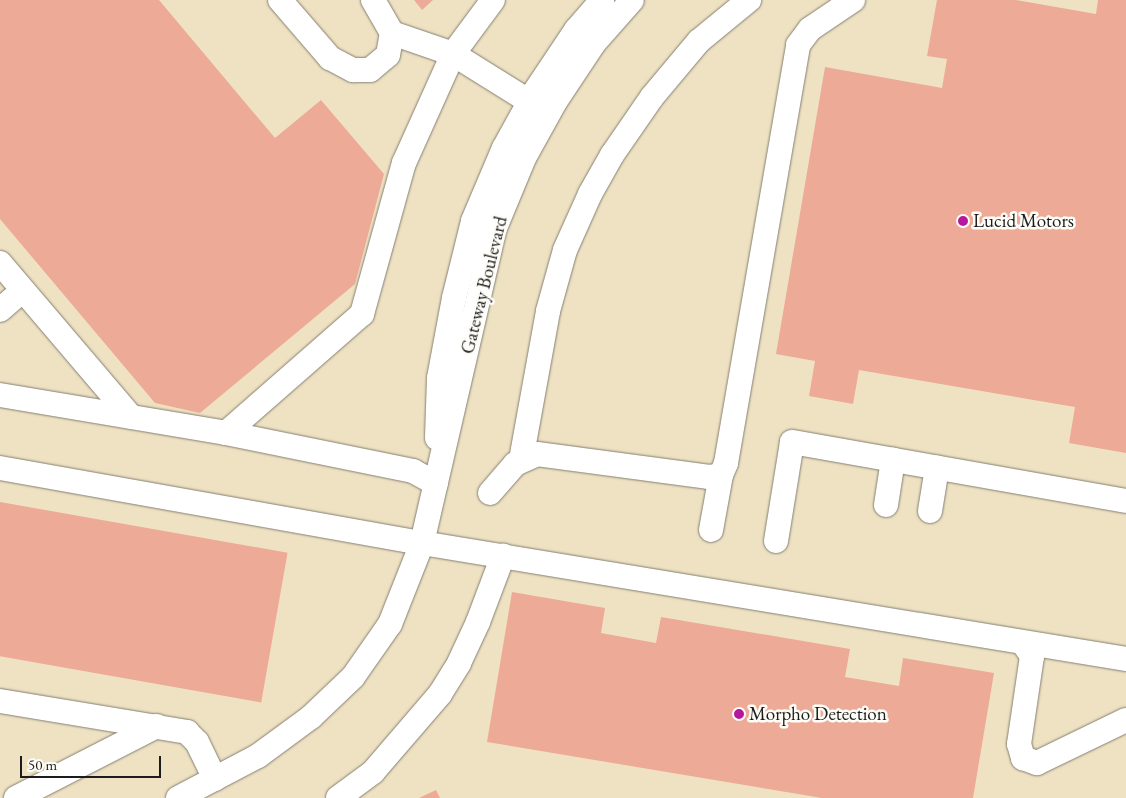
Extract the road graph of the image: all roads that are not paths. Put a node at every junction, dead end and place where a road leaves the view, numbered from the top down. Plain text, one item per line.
1 (280, 0) edge
2 (373, 0) edge
3 (493, 0) edge
4 (602, 0) edge
5 (632, 0) edge
6 (749, 0) edge
7 (853, 0) edge
8 (392, 33) junction
9 (453, 54) junction
10 (539, 108) junction
11 (0, 263) edge
12 (23, 290) junction
13 (0, 310) edge
14 (0, 395) edge
15 (131, 417) junction
16 (226, 433) junction
17 (521, 460) junction
18 (893, 460) junction
19 (0, 468) edge
20 (937, 468) junction
21 (721, 476) junction
22 (436, 484) junction
23 (490, 493) dead end
24 (1126, 501) edge
25 (886, 505) dead end
26 (930, 511) dead end
27 (711, 530) dead end
28 (776, 541) dead end
29 (422, 543) junction
30 (503, 556) junction
31 (1023, 643) junction
32 (1126, 659) edge
33 (0, 701) edge
34 (1126, 720) edge
35 (157, 726) junction
36 (215, 779) junction
37 (16, 798) edge
38 (178, 798) edge
39 (338, 798) edge

1 - 8 street
2 - 8 street
3 - 9 street
4 - 10 street, Gateway Boulevard
5 - 10 street, Gateway Boulevard
6 - 17 street
7 - 21 street
8 - 9 street
9 - 10 street
9 - 16 street
10 - 22 street, Gateway Boulevard
11 - 12 street
12 - 13 street
12 - 15 street
14 - 15 street
15 - 16 street
16 - 22 street
17 - 21 street
17 - 23 street
18 - 20 street
18 - 25 street
18 - 28 street
19 - 29 street
20 - 24 street
20 - 26 street
21 - 27 street
22 - 29 street, Gateway Boulevard
29 - 30 street
29 - 36 street, Gateway Boulevard
30 - 31 street
30 - 39 street
31 - 32 street
31 - 34 street
33 - 35 street
35 - 36 street
35 - 37 street
36 - 38 street, Gateway Boulevard

